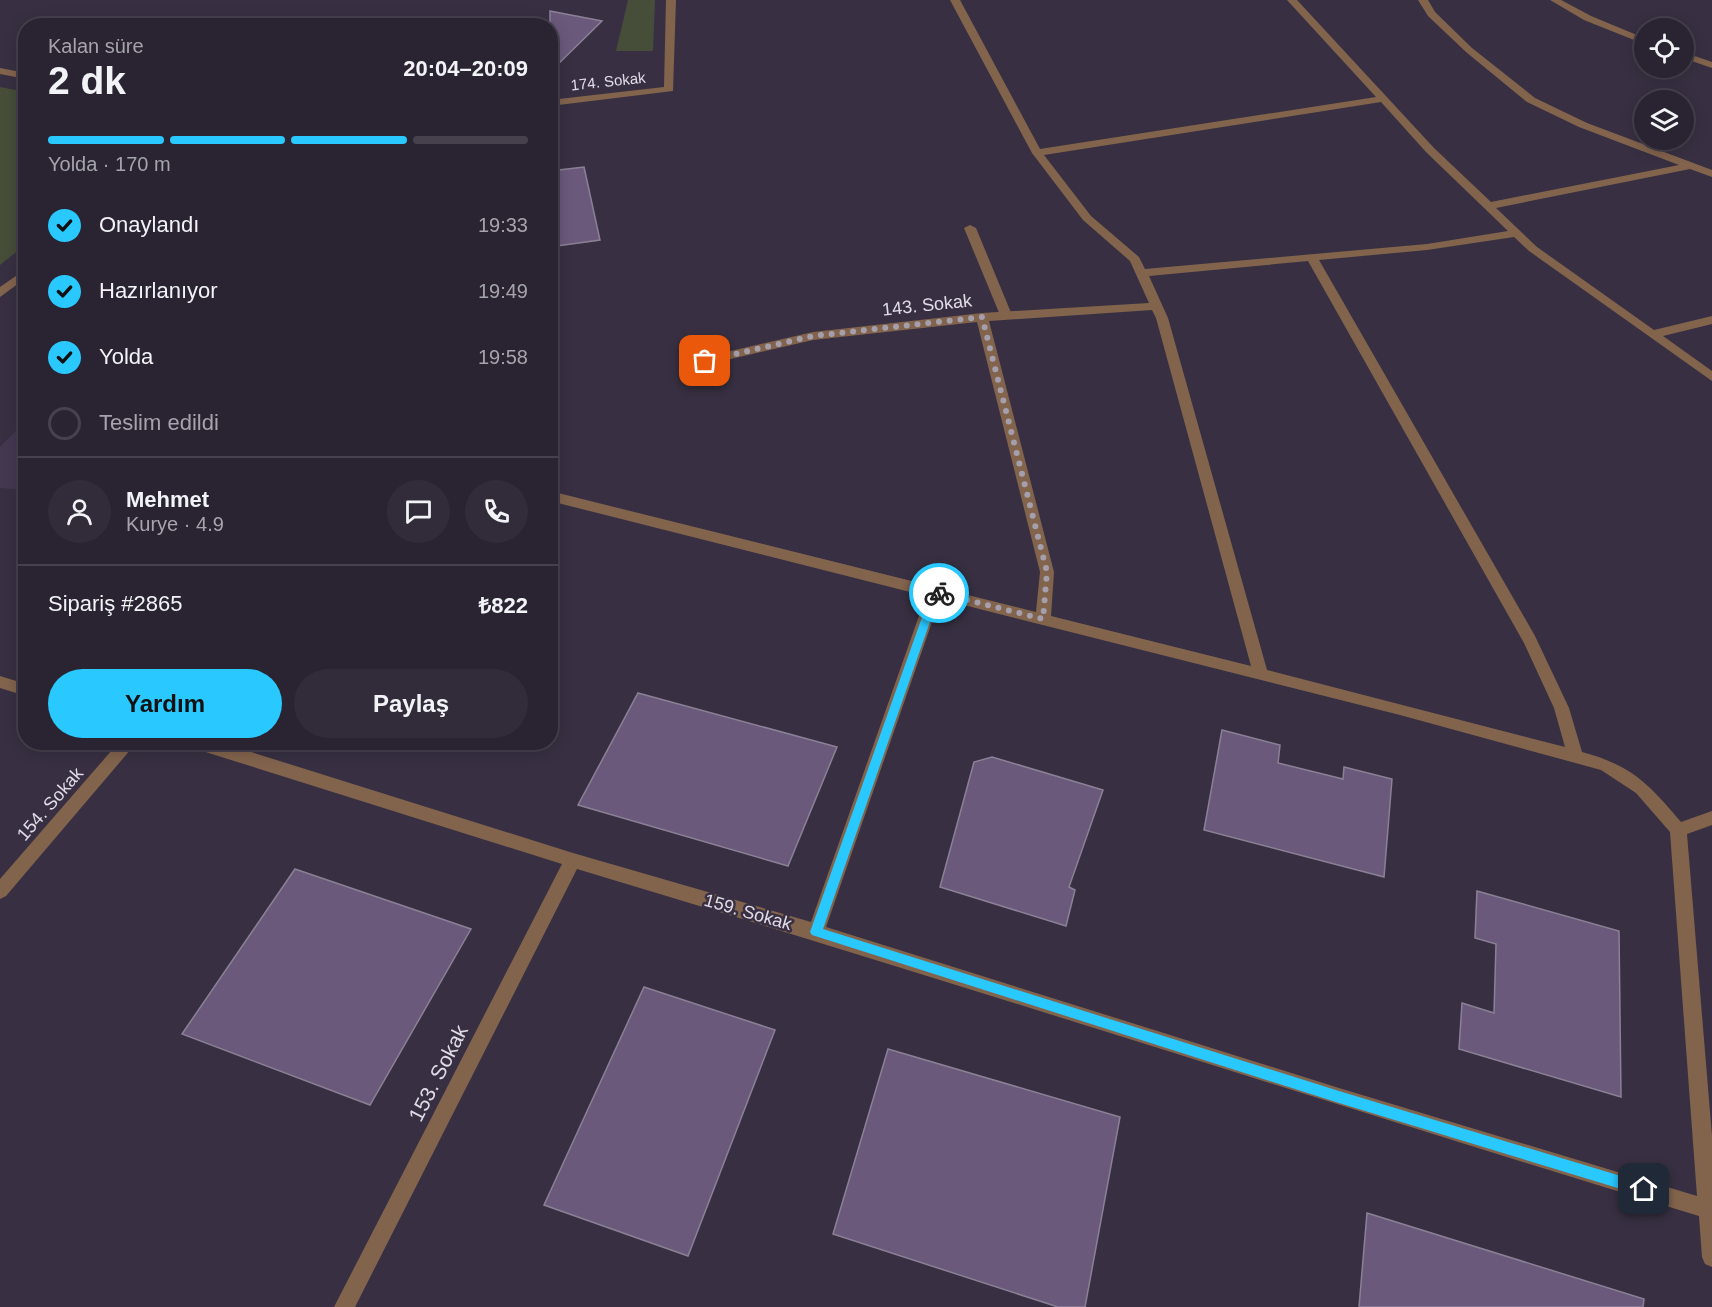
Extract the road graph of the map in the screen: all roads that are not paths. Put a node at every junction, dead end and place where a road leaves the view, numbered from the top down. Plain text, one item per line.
1 (670, 0) edge
2 (955, 0) edge
3 (1292, 0) edge
4 (1423, 0) edge
5 (1555, 0) edge
6 (1634, 37) edge
7 (1694, 59) edge
8 (1712, 65) edge
9 (0, 71) edge
10 (18, 74) edge
11 (1382, 99) junction
12 (558, 101) edge
13 (1037, 153) junction
14 (1692, 166) junction
15 (1712, 174) edge
16 (1488, 206) junction
17 (970, 228) dead end
18 (1517, 233) junction
19 (1311, 257) junction
20 (1142, 273) junction
21 (18, 278) edge
22 (0, 293) edge
23 (1156, 306) junction
24 (1006, 315) junction
25 (982, 317) junction
26 (1712, 320) edge
27 (1654, 334) junction
28 (705, 361) dead end
29 (1712, 377) edge
30 (558, 498) edge
31 (935, 592) junction
32 (1043, 619) junction
33 (1261, 674) junction
34 (0, 682) edge
35 (18, 688) edge
36 (122, 750) edge
37 (222, 750) edge
38 (1575, 756) junction
39 (1712, 818) edge
40 (1678, 831) junction
41 (573, 860) junction
42 (0, 891) edge
43 (816, 932) junction
44 (1711, 1209) edge
45 (1712, 1257) edge
46 (344, 1307) edge

1 - 12 street, 174. Sokak
2 - 13 street
3 - 11 street
4 - 14 street
5 - 6 street
7 - 8 street
9 - 10 street
11 - 13 street
11 - 16 street
13 - 20 street
14 - 15 street
14 - 16 street
16 - 18 street
17 - 24 street
18 - 19 street
18 - 27 street
19 - 20 street
19 - 38 street
20 - 23 street
21 - 22 street
23 - 24 street, 143. Sokak
23 - 33 street
24 - 25 street, 143. Sokak
25 - 28 street, 143. Sokak
25 - 32 street
26 - 27 street
27 - 29 street
30 - 31 street
31 - 32 street
31 - 43 street
32 - 33 street
33 - 38 street
34 - 35 street
36 - 42 street, 154. Sokak
37 - 41 street, 159. Sokak
38 - 40 street
39 - 40 street
40 - 44 street
41 - 43 street, 159. Sokak
41 - 46 street, 153. Sokak
43 - 44 street, 159. Sokak
44 - 45 street

